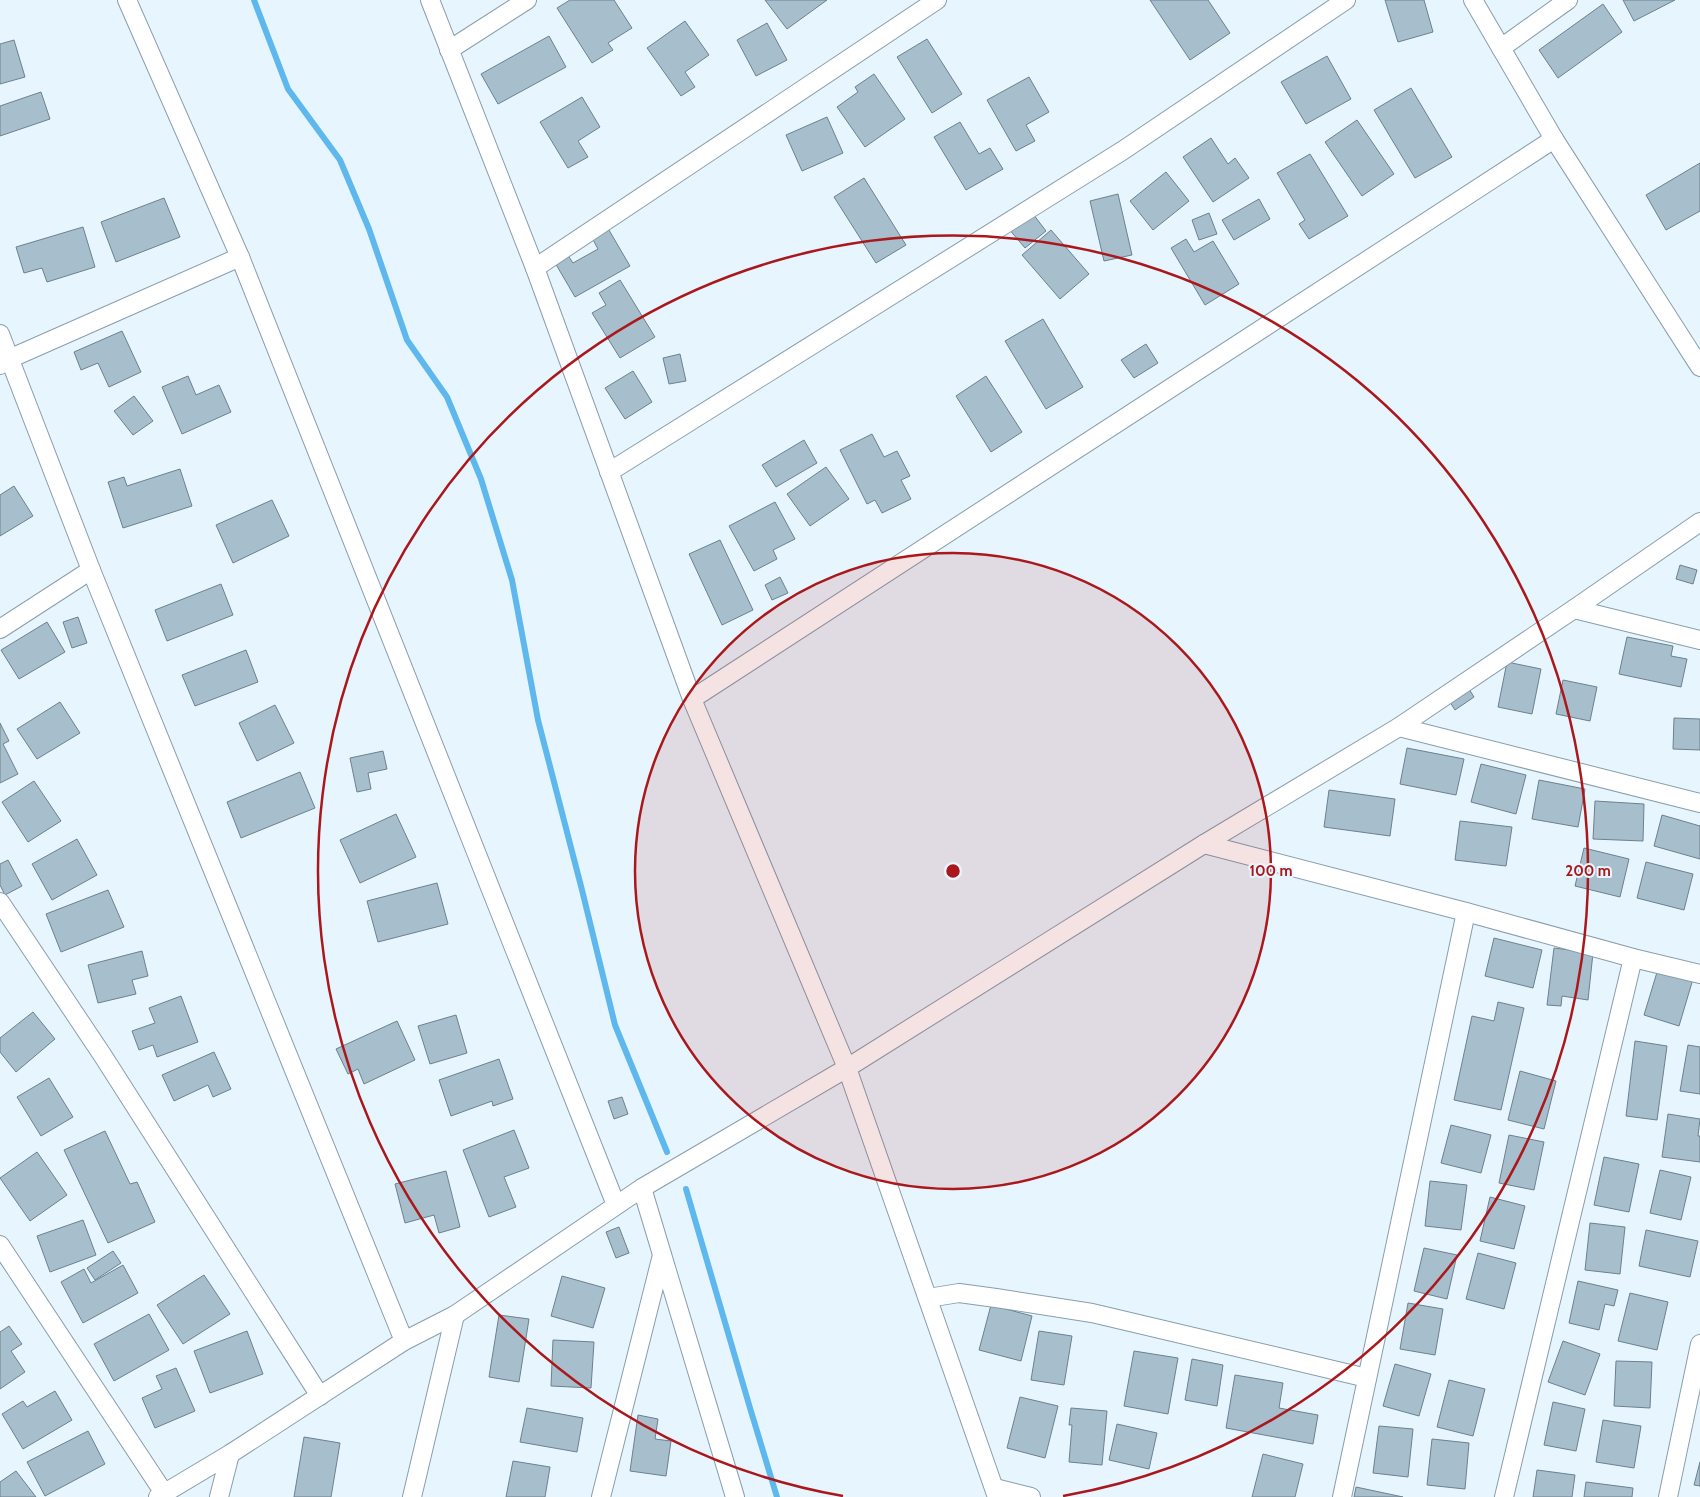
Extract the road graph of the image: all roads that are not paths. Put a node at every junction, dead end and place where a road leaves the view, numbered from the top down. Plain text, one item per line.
1 (127, 0) edge
2 (430, 0) edge
3 (527, 0) edge
4 (937, 0) edge
5 (1346, 0) edge
6 (1473, 0) edge
7 (1568, 0) edge
8 (1501, 48) junction
9 (449, 50) junction
10 (1554, 140) junction
11 (240, 257) junction
12 (535, 268) junction
13 (0, 334) edge
14 (5, 362) edge
15 (1700, 367) edge
16 (609, 472) junction
17 (1700, 522) edge
18 (91, 570) junction
19 (1574, 609) junction
20 (0, 629) edge
21 (1700, 640) edge
22 (692, 699) junction
23 (1399, 727) junction
24 (1700, 803) edge
25 (1204, 844) junction
26 (0, 902) edge
27 (1466, 912) junction
28 (1633, 958) junction
29 (1700, 974) edge
30 (847, 1068) junction
31 (642, 1188) junction
32 (616, 1205) junction
33 (0, 1245) edge
34 (662, 1254) junction
35 (928, 1298) junction
36 (677, 1302) junction
37 (455, 1315) junction
38 (645, 1322) junction
39 (404, 1341) junction
40 (1700, 1344) edge
41 (1367, 1378) junction
42 (320, 1396) junction
43 (230, 1454) junction
44 (996, 1493) edge
45 (161, 1495) edge
46 (220, 1497) edge
47 (412, 1497) edge
48 (601, 1497) edge
49 (735, 1497) edge
50 (1031, 1497) edge
51 (1342, 1497) edge
52 (1504, 1497) edge
53 (1668, 1497) edge

1 - 11 street
2 - 9 street
3 - 9 street
4 - 12 street
5 - 16 street
6 - 8 street
7 - 8 street
8 - 10 street
9 - 12 street
10 - 15 street
10 - 22 street
11 - 14 street
11 - 32 street
12 - 16 street
13 - 14 street
14 - 18 street
16 - 22 street
17 - 19 street
18 - 20 street
18 - 39 street
19 - 21 street
19 - 23 street
22 - 30 street
23 - 24 street
23 - 25 street
25 - 27 street
25 - 30 street
26 - 42 street
27 - 28 street
27 - 41 street
28 - 29 street
28 - 52 street
30 - 31 street
30 - 35 street
31 - 32 street
31 - 34 street
32 - 37 street
33 - 45 street
34 - 36 street
34 - 38 street
35 - 41 street
35 - 44 street
36 - 38 street
36 - 49 street
37 - 39 street
37 - 47 street
38 - 48 street
39 - 42 street
40 - 53 street
41 - 51 street
42 - 43 street
43 - 45 street
43 - 46 street
44 - 50 street

